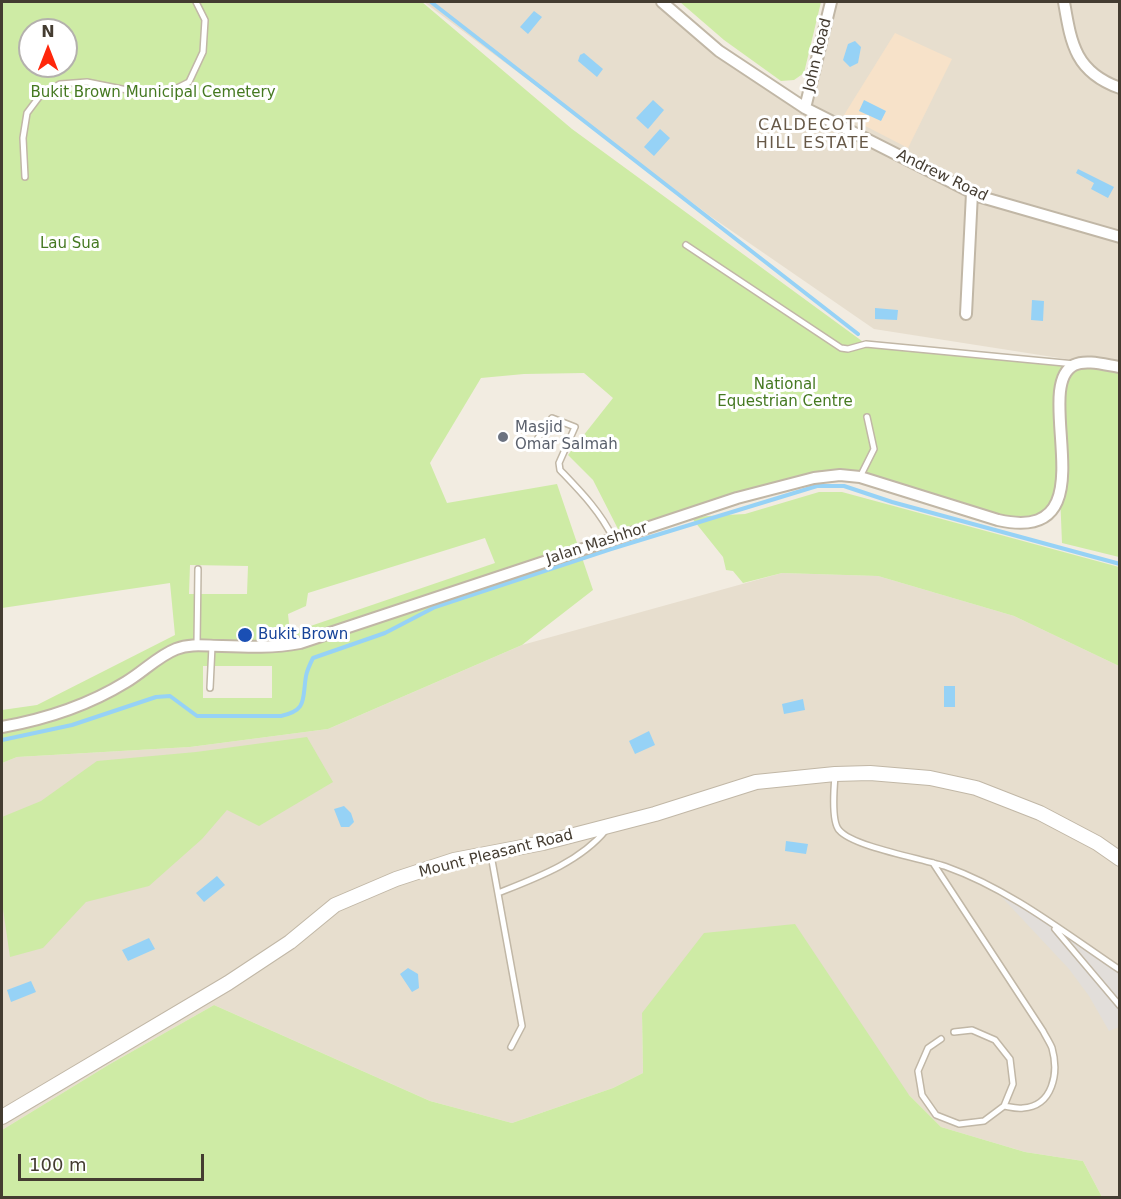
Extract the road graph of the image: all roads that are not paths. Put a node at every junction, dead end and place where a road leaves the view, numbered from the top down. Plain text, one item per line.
1 (196, 2) edge
2 (662, 2) edge
3 (831, 2) edge
4 (1064, 2) edge
5 (1119, 88) edge
6 (804, 108) junction
7 (25, 177) dead end
8 (972, 193) junction
9 (1119, 237) edge
10 (686, 245) dead end
11 (966, 314) dead end
12 (1077, 364) junction
13 (1119, 367) edge
14 (867, 417) dead end
15 (538, 438) dead end
16 (860, 477) junction
17 (613, 538) junction
18 (198, 568) dead end
19 (197, 645) junction
20 (212, 646) junction
21 (210, 688) dead end
22 (2, 727) edge
23 (835, 774) junction
24 (609, 826) junction
25 (491, 853) junction
26 (1119, 859) edge
27 (933, 863) junction
28 (498, 893) junction
29 (1050, 923) junction
30 (1119, 970) edge
31 (1119, 1006) edge
32 (954, 1032) dead end
33 (941, 1039) dead end
34 (511, 1047) dead end
35 (1004, 1106) junction
36 (2, 1117) edge

1 - 7 lane
2 - 6 street, Andrew Road
3 - 6 street, John Road
4 - 5 street
6 - 8 street, Andrew Road
8 - 9 street, Andrew Road
8 - 11 street
10 - 12 lane
12 - 13 street
12 - 16 street, Jalan Mashhor
14 - 16 lane
15 - 17 lane
16 - 17 street, Jalan Mashhor
17 - 20 street, Jalan Mashhor
18 - 19 lane
19 - 20 street, Jalan Mashhor
19 - 22 street, Jalan Mashhor
20 - 21 lane
23 - 24 street, Mount Pleasant Road
23 - 26 street, Mount Pleasant Road
23 - 27 lane
24 - 25 street, Mount Pleasant Road
24 - 28 lane
25 - 28 lane
25 - 36 street, Mount Pleasant Road
27 - 29 lane
27 - 35 lane
28 - 34 lane
29 - 30 lane
29 - 31 lane
32 - 35 lane
33 - 35 lane

